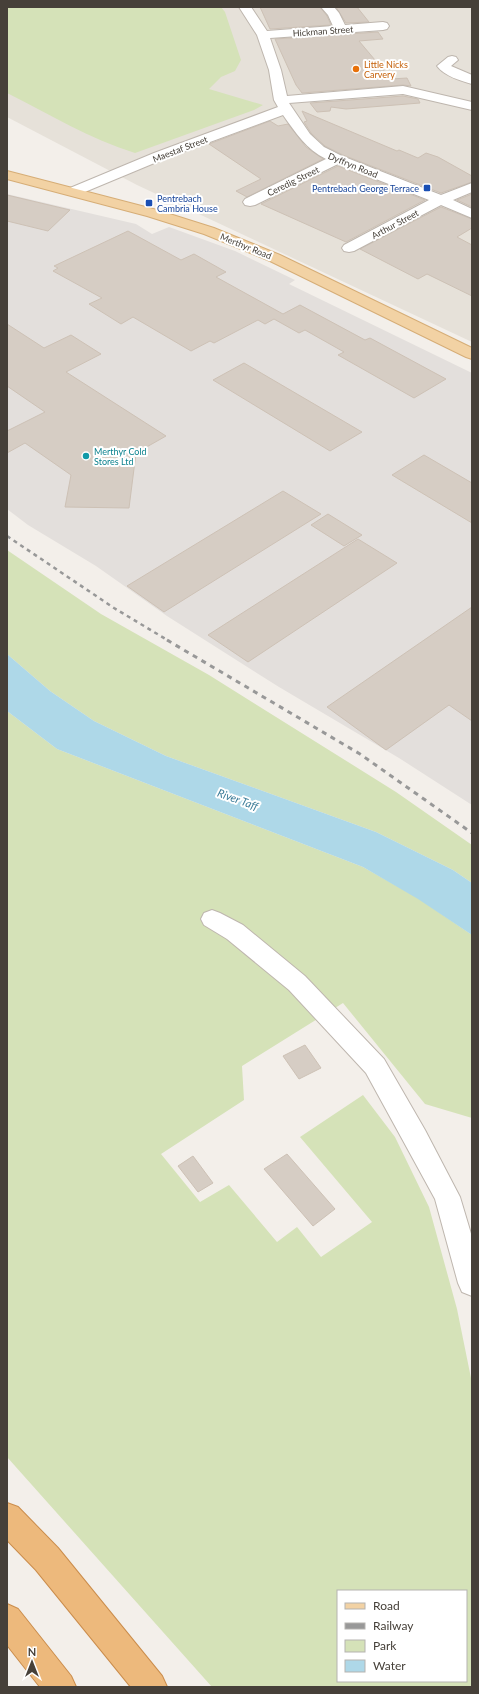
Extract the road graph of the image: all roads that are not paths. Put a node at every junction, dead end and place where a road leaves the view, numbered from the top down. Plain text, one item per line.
1 (245, 7) edge
2 (327, 7) edge
3 (383, 26) dead end
4 (341, 29) junction
5 (263, 35) junction
6 (452, 60) dead end
7 (472, 80) edge
8 (284, 105) junction
9 (472, 106) edge
10 (337, 159) junction
11 (7, 174) edge
12 (472, 187) edge
13 (75, 191) junction
14 (441, 200) junction
15 (250, 202) dead end
16 (472, 214) edge
17 (348, 248) dead end
18 (469, 350) edge
19 (212, 919) dead end
20 (472, 1283) edge
21 (7, 1518) edge
22 (7, 1620) edge
23 (60, 1687) edge
24 (151, 1687) edge

1 - 5 street, Dyffryn Road
2 - 4 street
3 - 4 street, Hickman Street
4 - 5 street, Hickman Street
5 - 8 street, Dyffryn Road
6 - 7 street
8 - 9 street, Maestaf Street
8 - 10 street, Dyffryn Road
8 - 13 street, Maestaf Street
10 - 14 street, Dyffryn Road
10 - 15 street, Ceredig Street
11 - 13 main road, Merthyr Road
12 - 14 street, Arthur Street
13 - 18 main road, Merthyr Road
14 - 16 street, Dyffryn Road
14 - 17 street, Arthur Street
19 - 20 street
21 - 24 highway
22 - 23 highway

